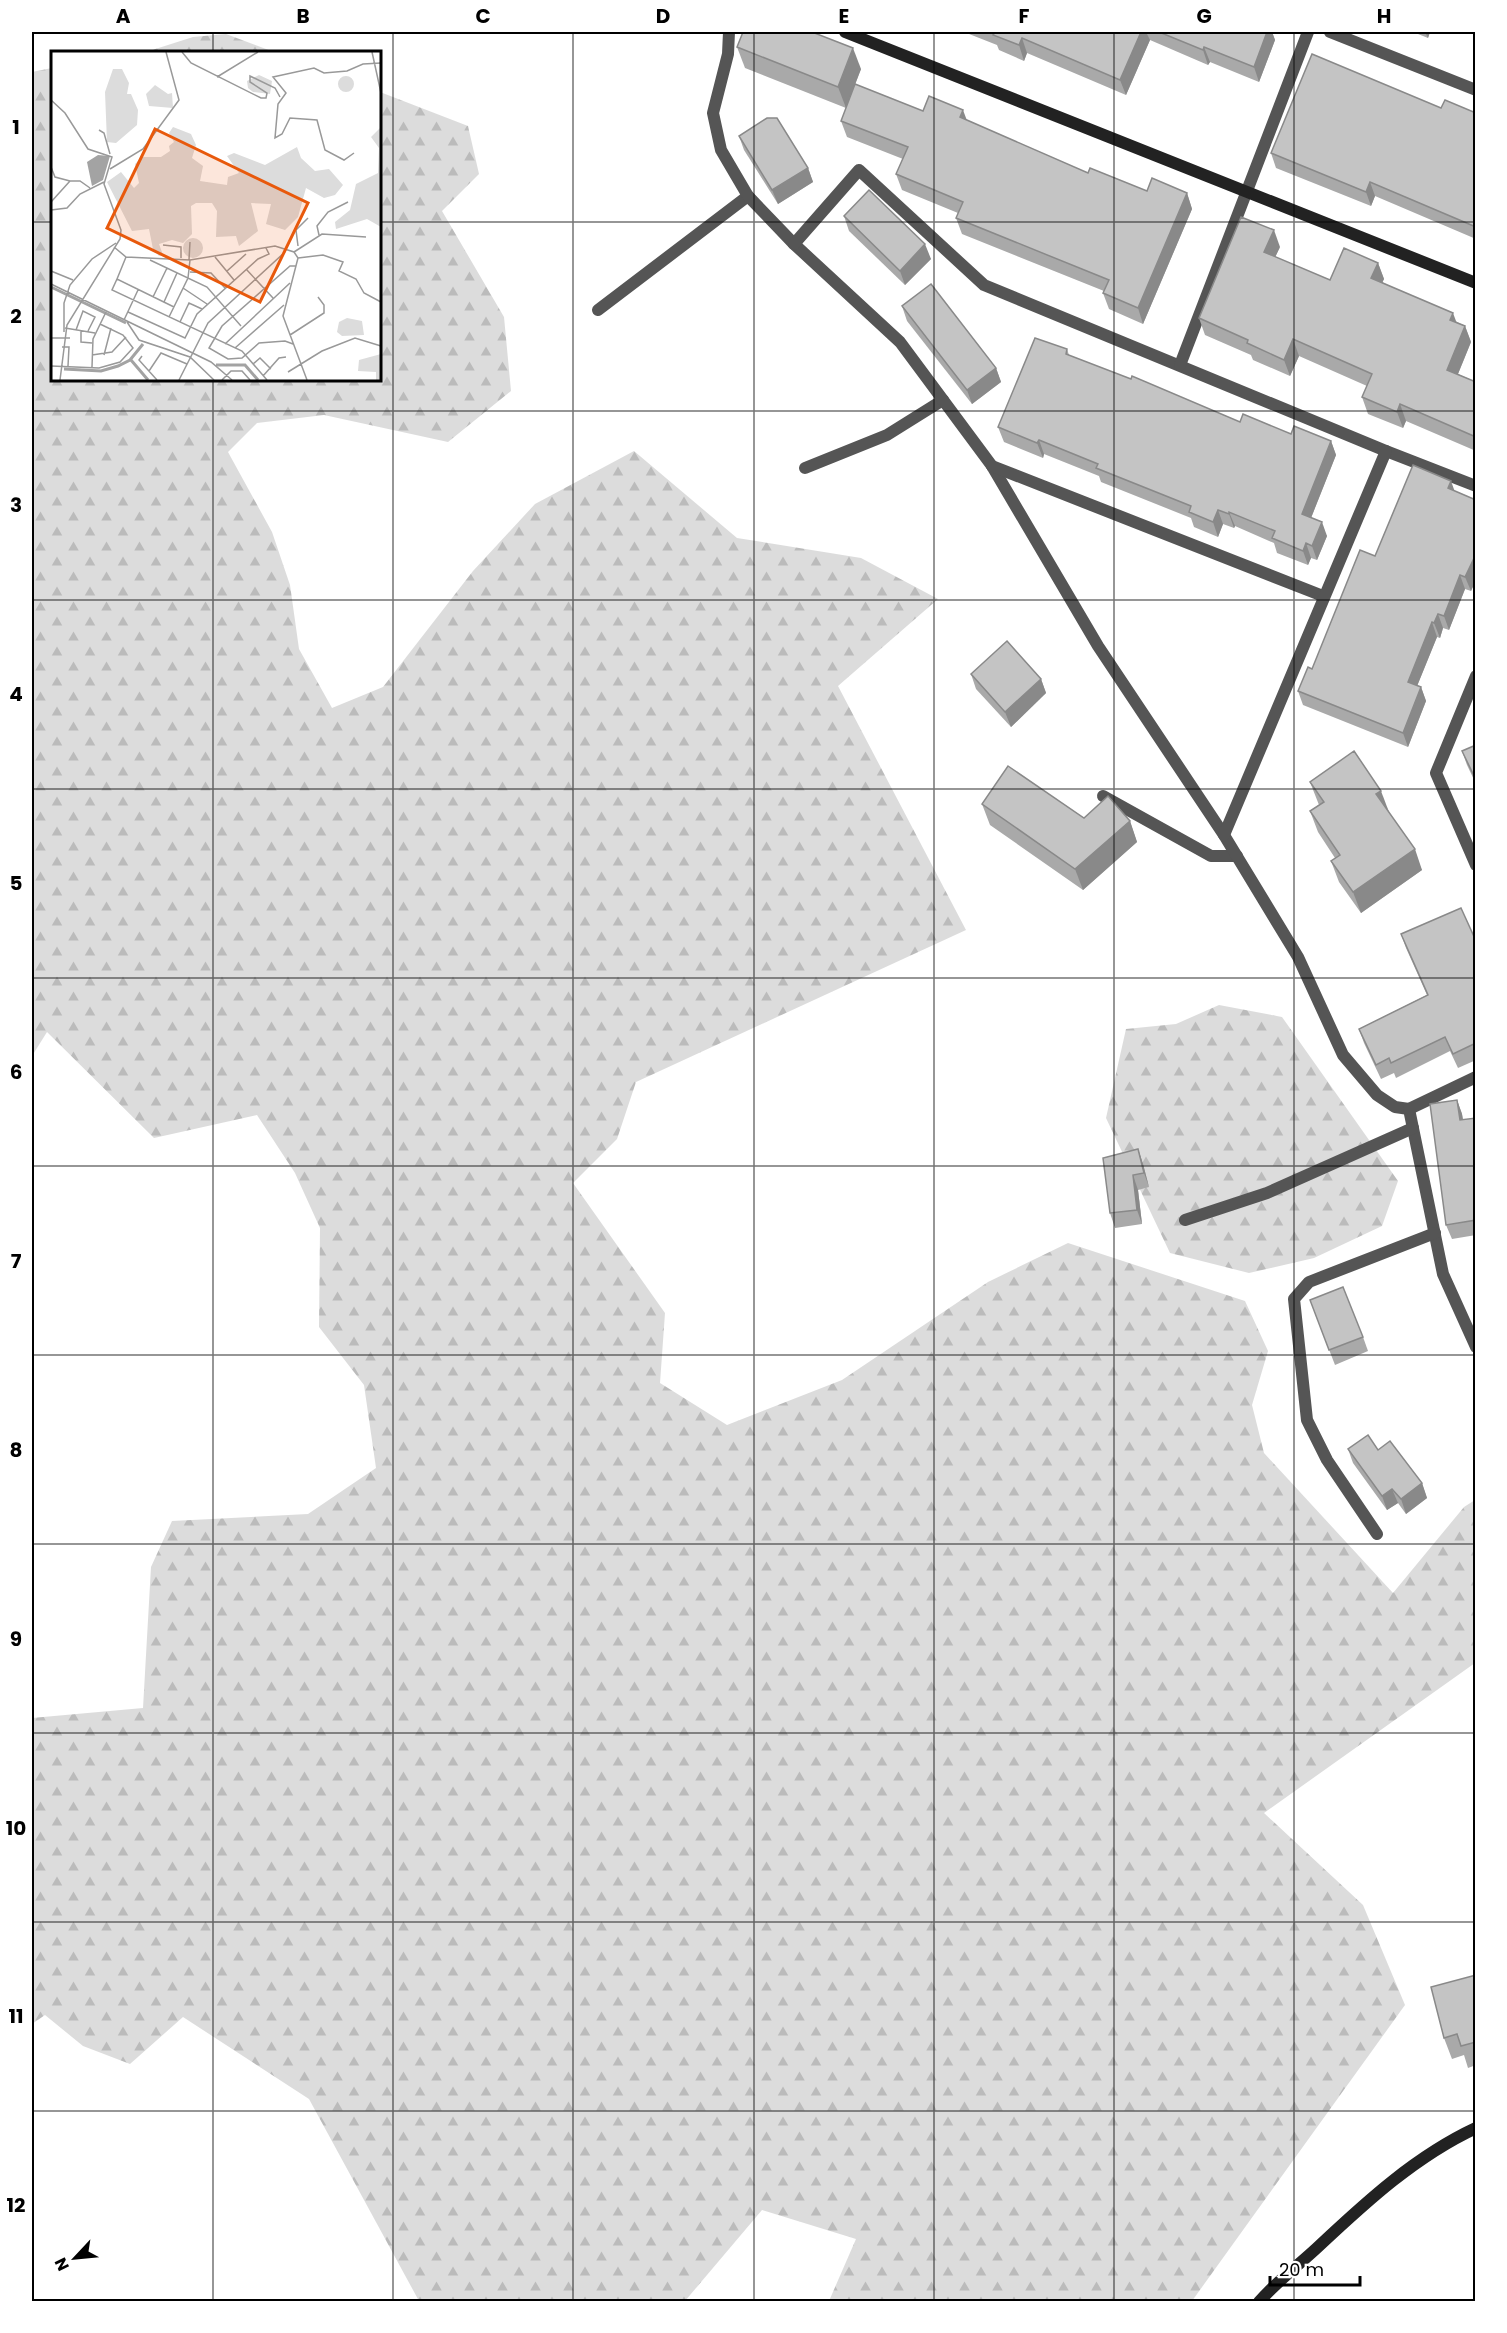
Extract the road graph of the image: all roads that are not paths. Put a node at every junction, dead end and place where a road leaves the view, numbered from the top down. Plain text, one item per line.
1 (729, 32) edge
2 (845, 32) edge
3 (1308, 32) edge
4 (1330, 32) edge
5 (1476, 90) edge
6 (1247, 190) junction
7 (748, 196) junction
8 (794, 244) junction
9 (1476, 283) edge
10 (598, 310) dead end
11 (1180, 365) junction
12 (943, 400) junction
13 (1386, 451) junction
14 (992, 466) junction
15 (805, 468) dead end
16 (1476, 486) edge
17 (1323, 596) junction
18 (1476, 676) edge
19 (1103, 796) dead end
20 (1224, 836) junction
21 (1237, 856) junction
22 (1476, 865) edge
23 (1476, 1077) edge
24 (1409, 1109) junction
25 (1413, 1128) junction
26 (1185, 1220) dead end
27 (1435, 1233) junction
28 (1476, 1347) edge
29 (1377, 1534) dead end
30 (1476, 2128) edge
31 (1259, 2301) edge

1 - 7 street
2 - 6 street
3 - 6 street
4 - 5 street
6 - 9 street
6 - 11 street
7 - 8 street
7 - 10 street
8 - 11 street
8 - 12 street
11 - 13 street
12 - 14 street
12 - 15 street
13 - 16 street
13 - 17 street
14 - 17 street
14 - 20 street
17 - 20 street
18 - 22 street
19 - 21 street
20 - 21 street
21 - 24 street
23 - 24 street
24 - 25 street
25 - 26 street
25 - 27 street
27 - 28 street
27 - 29 street
30 - 31 street

